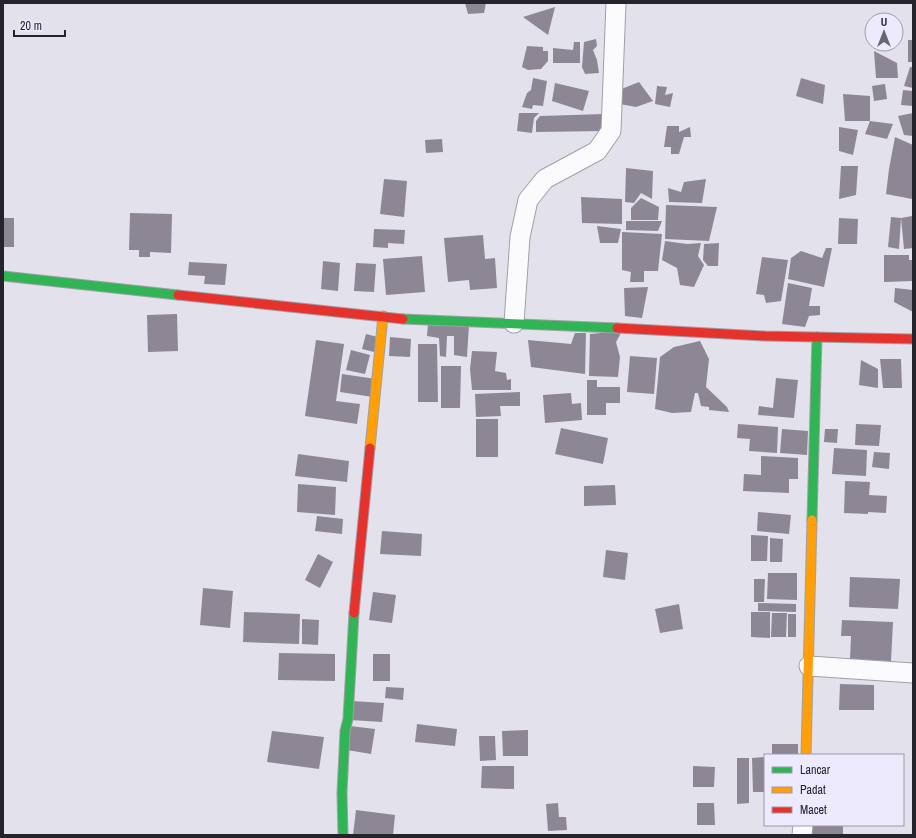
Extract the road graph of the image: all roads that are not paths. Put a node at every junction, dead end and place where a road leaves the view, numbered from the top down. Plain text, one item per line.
1 (616, 3) edge
2 (3, 276) edge
3 (384, 316) junction
4 (514, 324) junction
5 (816, 337) junction
6 (913, 339) edge
7 (809, 666) junction
8 (913, 673) edge
9 (806, 754) edge
10 (343, 835) edge

1 - 4 street
2 - 3 street
3 - 4 street
3 - 10 street
4 - 5 street
5 - 6 street
5 - 7 street
7 - 8 street
7 - 9 street

